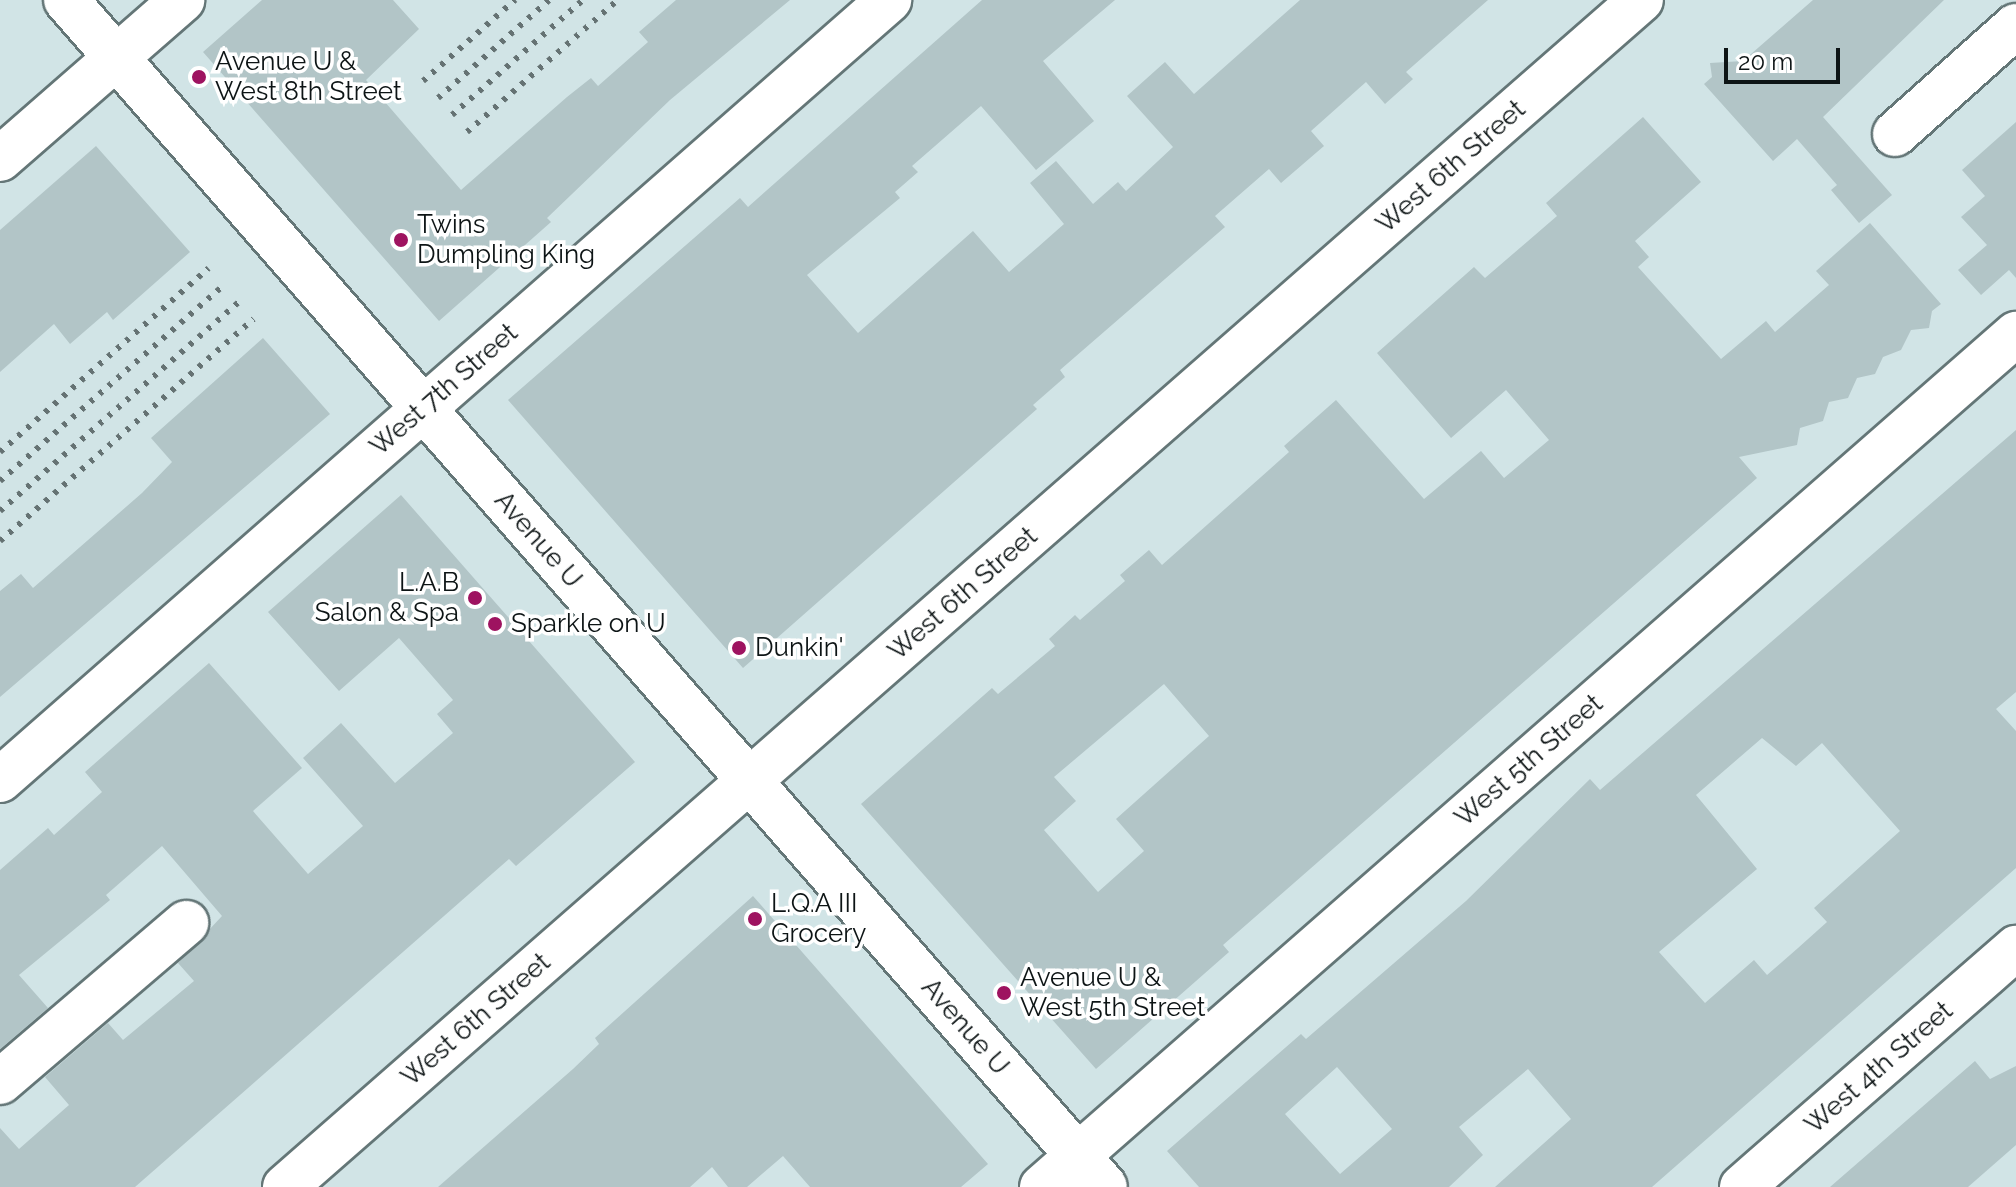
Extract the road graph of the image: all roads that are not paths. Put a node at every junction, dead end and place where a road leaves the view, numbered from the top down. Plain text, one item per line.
1 (66, 0) edge
2 (182, 0) edge
3 (889, 0) edge
4 (1641, 0) edge
5 (2016, 26) edge
6 (116, 58) junction
7 (1895, 134) dead end
8 (0, 159) edge
9 (2016, 334) edge
10 (424, 409) junction
11 (0, 780) edge
12 (750, 781) junction
13 (186, 923) dead end
14 (2016, 948) edge
15 (0, 1082) edge
16 (1092, 1171) edge
17 (285, 1187) edge
18 (1042, 1187) edge
19 (1742, 1187) edge

1 - 6 street, Avenue U
2 - 6 street
3 - 10 street, West 7th Street
4 - 12 street, West 6th Street
5 - 7 street
6 - 8 street
6 - 10 street, Avenue U
9 - 16 street, West 5th Street
10 - 11 street, West 7th Street
10 - 12 street, Avenue U
12 - 16 street, Avenue U
12 - 17 street, West 6th Street
13 - 15 street
14 - 19 street, West 4th Street
16 - 18 street, West 5th Street

